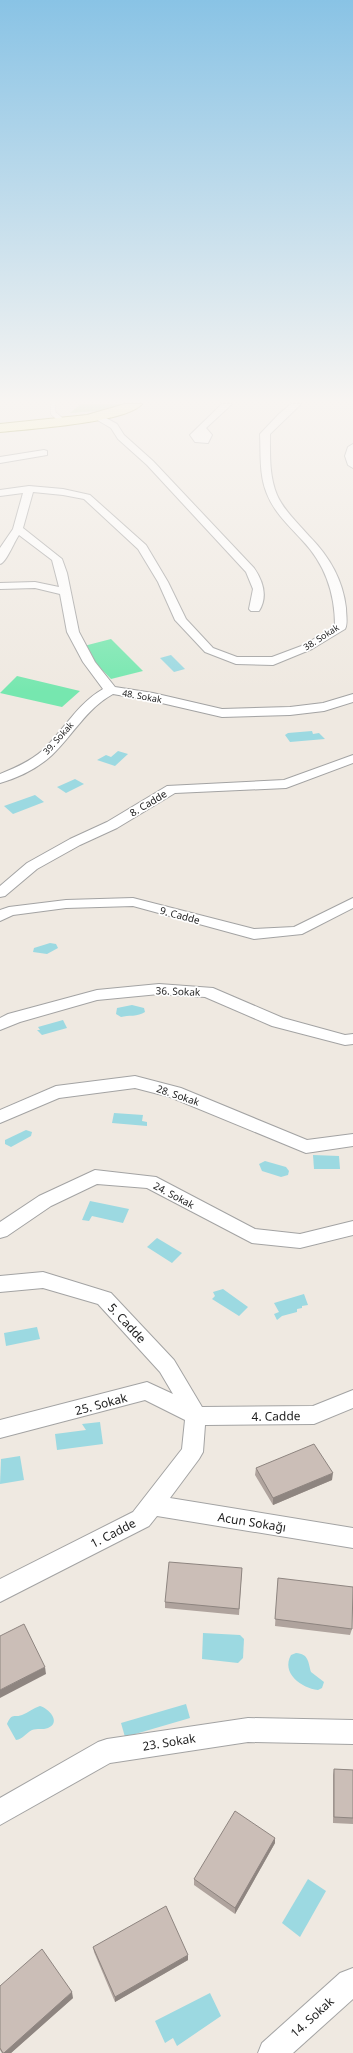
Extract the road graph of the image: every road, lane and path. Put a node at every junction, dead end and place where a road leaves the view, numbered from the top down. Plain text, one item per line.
1 (26, 500) edge
2 (89, 500) edge
3 (184, 500) edge
4 (275, 500) edge
5 (18, 529) junction
6 (0, 561) edge
7 (0, 586) edge
8 (65, 592) junction
9 (255, 609) dead end
10 (111, 690) junction
11 (353, 698) edge
12 (353, 759) edge
13 (0, 779) edge
14 (2, 893) edge
15 (353, 902) edge
16 (0, 916) edge
17 (0, 1025) edge
18 (353, 1038) edge
19 (0, 1117) edge
20 (353, 1140) edge
21 (353, 1228) edge
22 (0, 1231) edge
23 (0, 1284) edge
24 (353, 1399) edge
25 (196, 1416) junction
26 (0, 1429) edge
27 (152, 1505) junction
28 (353, 1538) edge
29 (0, 1591) edge
30 (353, 1732) edge
31 (0, 1812) edge
32 (353, 1982) edge
33 (272, 2053) edge

1 - 5 street
2 - 4 street, 38. Sokak
3 - 9 street
5 - 6 street
5 - 8 street, 48. Sokak
7 - 8 street
8 - 10 street, 48. Sokak
10 - 11 street, 48. Sokak
10 - 13 street, 39. Sokak
12 - 14 street, 8. Cadde
15 - 16 street, 9. Cadde
17 - 18 street, 36. Sokak
19 - 20 street, 28. Sokak
21 - 22 street, 24. Sokak
23 - 25 street, 5. Cadde
24 - 25 street, 4. Cadde
25 - 26 street, 25. Sokak
25 - 27 street, 1. Cadde
27 - 28 street, Acun Sokağı
27 - 29 street, 1. Cadde
30 - 31 street, 23. Sokak
32 - 33 street, 14. Sokak

